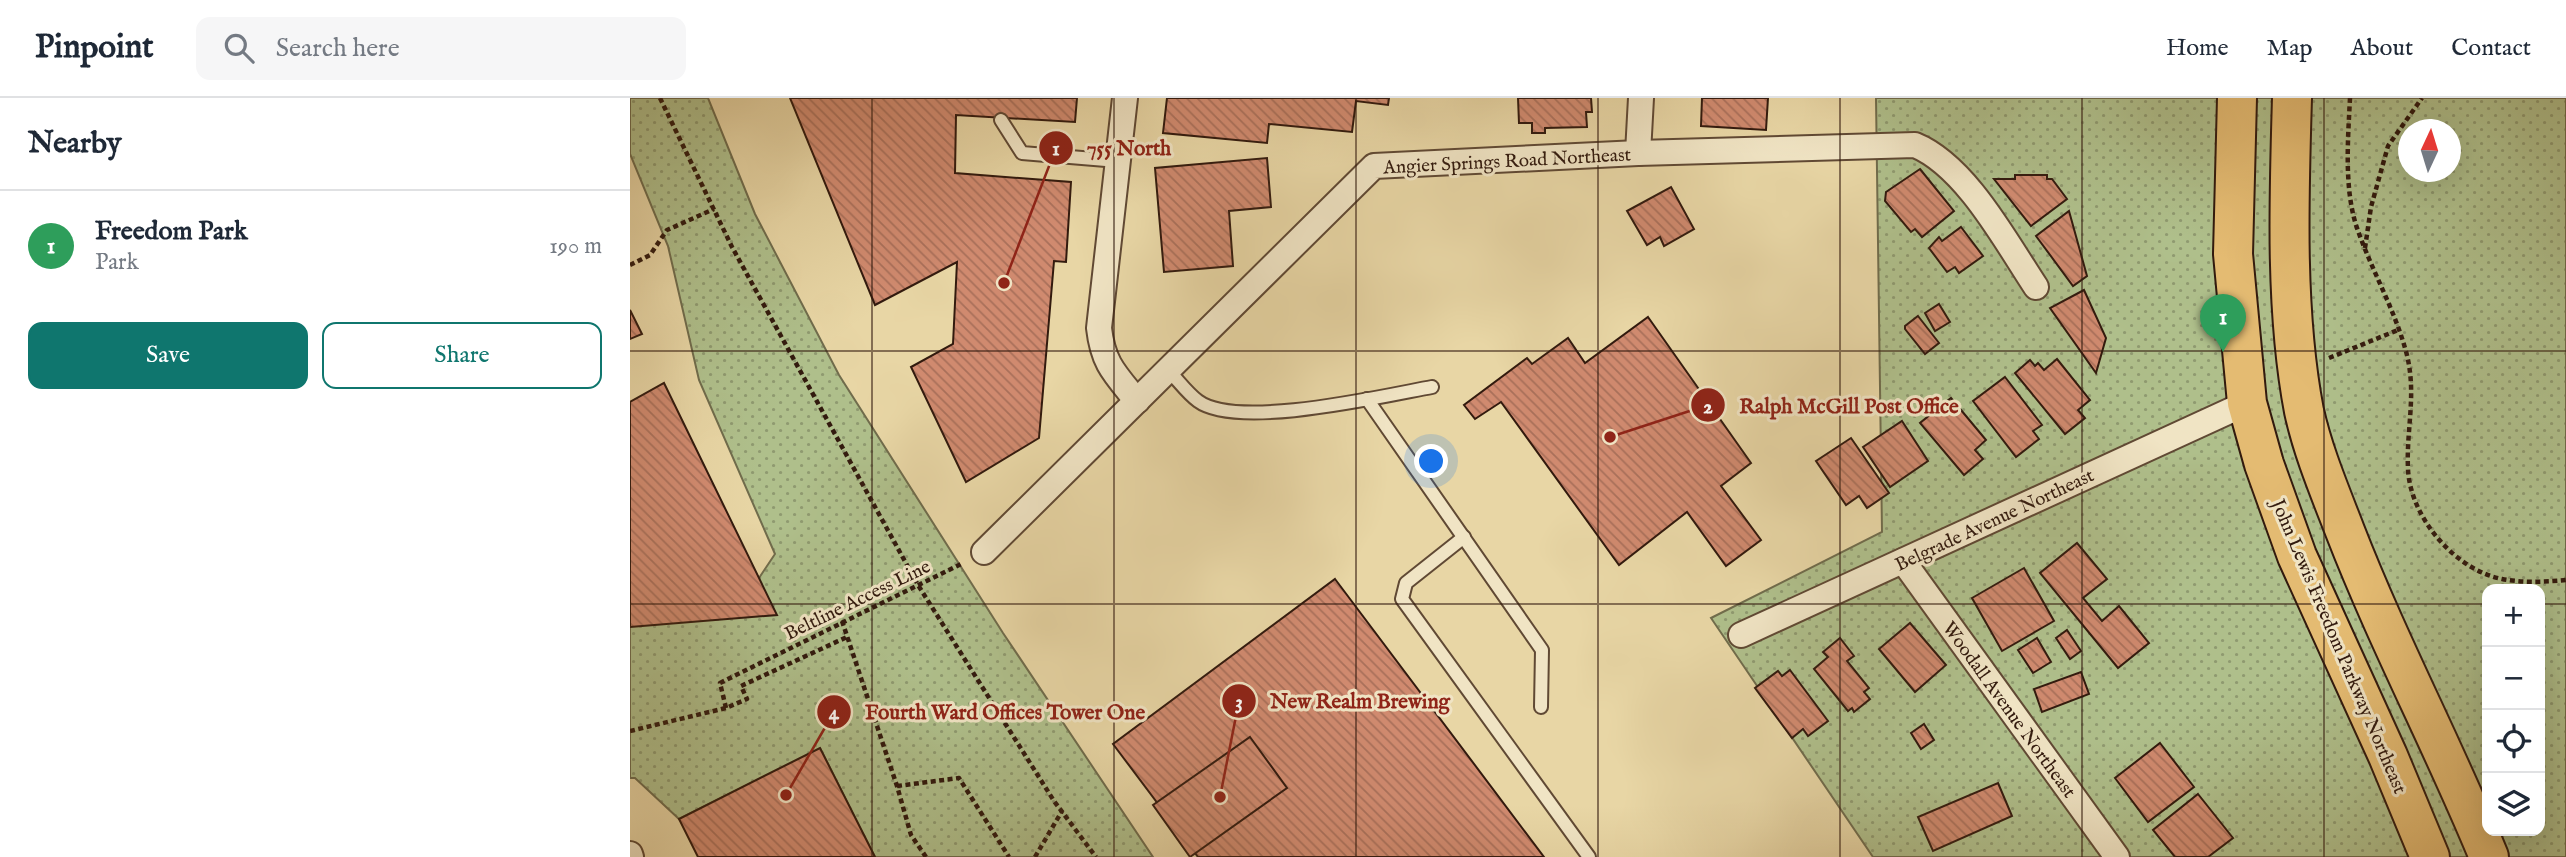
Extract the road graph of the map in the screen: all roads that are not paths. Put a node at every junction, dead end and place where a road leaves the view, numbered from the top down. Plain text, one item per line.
1 (1125, 98) edge
2 (1641, 98) edge
3 (2236, 98) edge
4 (2292, 98) edge
5 (1001, 121) dead end
6 (1638, 153) junction
7 (1118, 161) junction
8 (2036, 287) dead end
9 (1168, 370) junction
10 (1432, 387) dead end
11 (1367, 398) junction
12 (1137, 401) junction
13 (2246, 403) junction
14 (1464, 537) junction
15 (984, 552) road end
16 (1903, 561) junction
17 (1741, 635) dead end
18 (1541, 708) dead end
19 (1589, 857) edge
20 (2117, 857) edge
21 (2430, 857) edge
22 (2488, 857) edge

1 - 7 street
2 - 6 street
3 - 13 highway, John Lewis Freedom Parkway Northeast
4 - 22 highway
5 - 7 lane
6 - 8 street, Angier Springs Road Northeast
6 - 9 street, Angier Springs Road Northeast
7 - 12 street
9 - 11 lane
9 - 12 street, Angier Springs Road Northeast
10 - 11 lane
11 - 14 lane
12 - 15 street, Angier Springs Road Northeast
13 - 16 street, Belgrade Avenue Northeast
13 - 21 highway, John Lewis Freedom Parkway Northeast
14 - 18 lane
14 - 19 lane
16 - 17 street, Belgrade Avenue Northeast
16 - 20 street, Woodall Avenue Northeast

